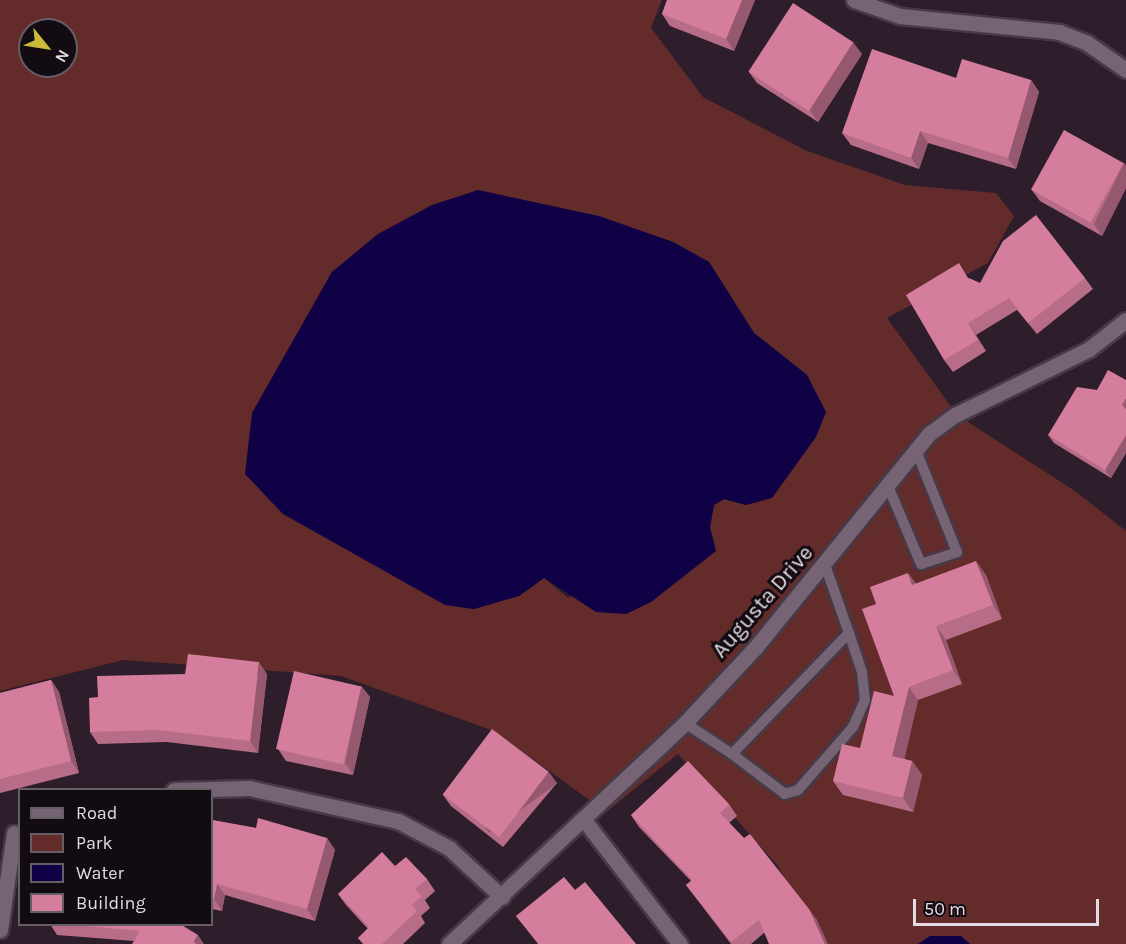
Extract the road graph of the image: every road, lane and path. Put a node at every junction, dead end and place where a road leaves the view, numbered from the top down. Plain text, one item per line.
1 (855, 0) edge
2 (1126, 70) edge
3 (1126, 321) edge
4 (915, 448) junction
5 (888, 486) junction
6 (825, 566) junction
7 (849, 633) junction
8 (686, 723) junction
9 (732, 754) junction
10 (213, 788) edge
11 (584, 820) junction
12 (11, 833) edge
13 (502, 897) junction
14 (0, 930) edge
15 (450, 944) edge
16 (680, 944) edge

1 - 2 street
3 - 4 street, Augusta Drive
4 - 5 street, Augusta Drive
4 - 5 lane
5 - 6 street, Augusta Drive
6 - 7 lane
6 - 8 street, Augusta Drive
7 - 9 lane
7 - 9 lane
8 - 9 lane
8 - 11 street, Augusta Drive
10 - 13 street
11 - 13 street, Augusta Drive
11 - 16 street
12 - 14 street
13 - 15 street, Augusta Drive

